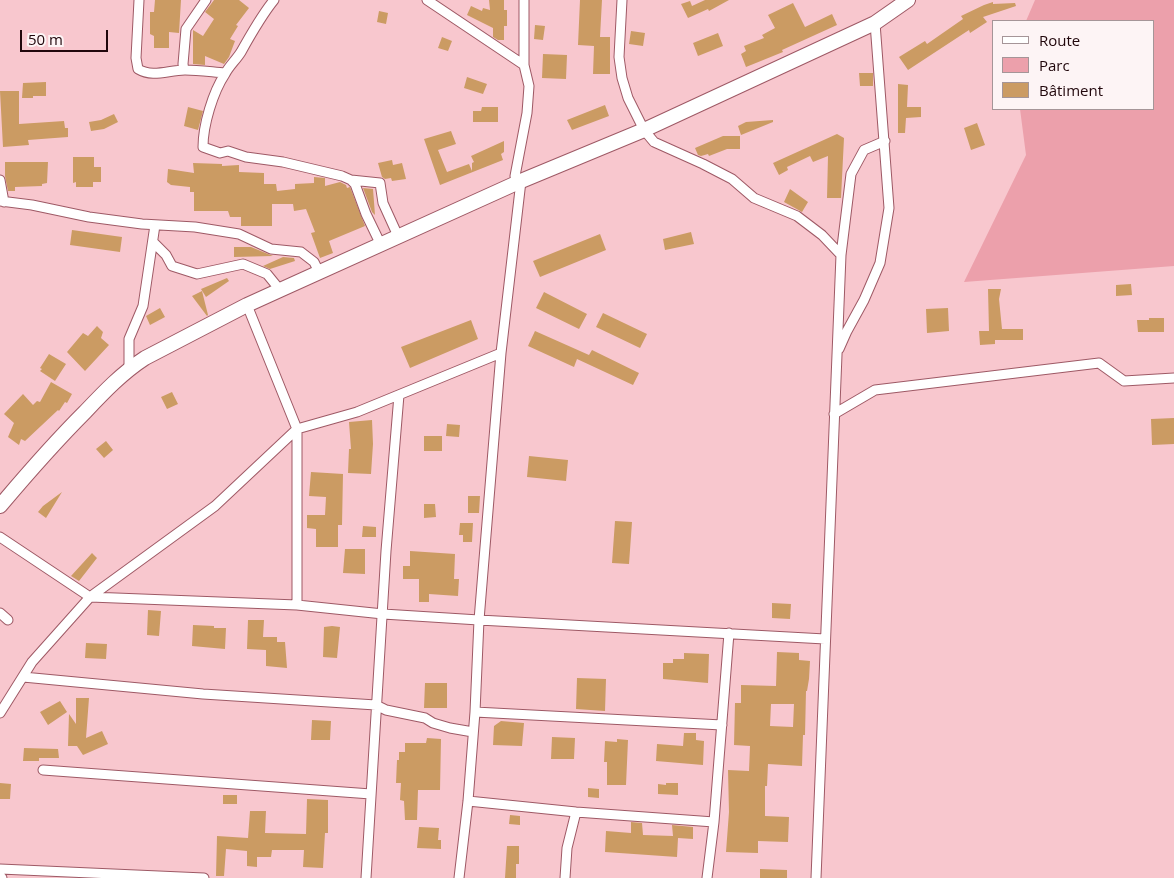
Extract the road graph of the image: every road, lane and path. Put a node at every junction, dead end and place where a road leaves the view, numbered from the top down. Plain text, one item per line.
1 (139, 0) edge
2 (206, 0) edge
3 (274, 0) edge
4 (428, 0) edge
5 (524, 0) edge
6 (622, 0) edge
7 (905, 1) edge
8 (875, 23) junction
9 (524, 65) junction
10 (184, 70) junction
11 (225, 73) junction
12 (644, 130) junction
13 (885, 141) junction
14 (0, 180) edge
15 (351, 180) junction
16 (521, 181) junction
17 (2, 201) edge
18 (155, 225) junction
19 (398, 236) junction
20 (152, 242) junction
21 (381, 245) junction
22 (841, 255) junction
23 (320, 272) junction
24 (280, 290) junction
25 (247, 305) junction
26 (500, 353) junction
27 (838, 354) junction
28 (129, 368) junction
29 (1174, 378) edge
30 (399, 395) junction
31 (834, 414) junction
32 (298, 429) junction
33 (0, 506) edge
34 (0, 536) edge
35 (90, 597) junction
36 (297, 605) junction
37 (0, 613) edge
38 (383, 614) junction
39 (8, 620) dead end
40 (478, 620) junction
41 (729, 633) junction
42 (825, 638) junction
43 (23, 677) junction
44 (376, 705) junction
45 (475, 712) junction
46 (0, 713) edge
47 (722, 725) junction
48 (473, 732) junction
49 (43, 770) dead end
50 (371, 794) junction
51 (468, 800) junction
52 (576, 812) junction
53 (714, 822) junction
54 (0, 869) edge
55 (204, 878) edge
56 (366, 878) edge
57 (459, 878) edge
58 (565, 878) edge
59 (708, 878) edge
60 (816, 878) edge

1 - 10 street
2 - 10 street
3 - 11 street
4 - 9 street
5 - 9 street
6 - 12 street
7 - 8 street
8 - 12 street
8 - 13 street
9 - 16 street
10 - 11 street
11 - 15 street
12 - 16 street
12 - 22 street
13 - 22 street
13 - 27 street
14 - 17 street
15 - 19 street
15 - 21 street
16 - 19 street
16 - 26 street
17 - 18 street
18 - 20 street
18 - 23 street
19 - 21 street
20 - 24 street
20 - 28 street
21 - 23 street
22 - 27 street
23 - 24 street
24 - 25 street
25 - 28 street
25 - 32 street
26 - 30 street
26 - 40 street
27 - 31 street
28 - 33 street
29 - 31 street
30 - 32 street
30 - 38 street
31 - 42 street
32 - 35 street
32 - 36 street
34 - 35 street
35 - 36 street
35 - 43 street
36 - 38 street
37 - 39 street
38 - 40 street
38 - 44 street
40 - 41 street
40 - 45 street
41 - 42 street
41 - 47 street
42 - 60 street
43 - 44 street
43 - 46 street
44 - 48 street
44 - 50 street
45 - 47 street
45 - 48 street
47 - 53 street
48 - 51 street
49 - 50 street
50 - 56 street
51 - 52 street
51 - 57 street
52 - 53 street
52 - 58 street
53 - 59 street
54 - 55 street

